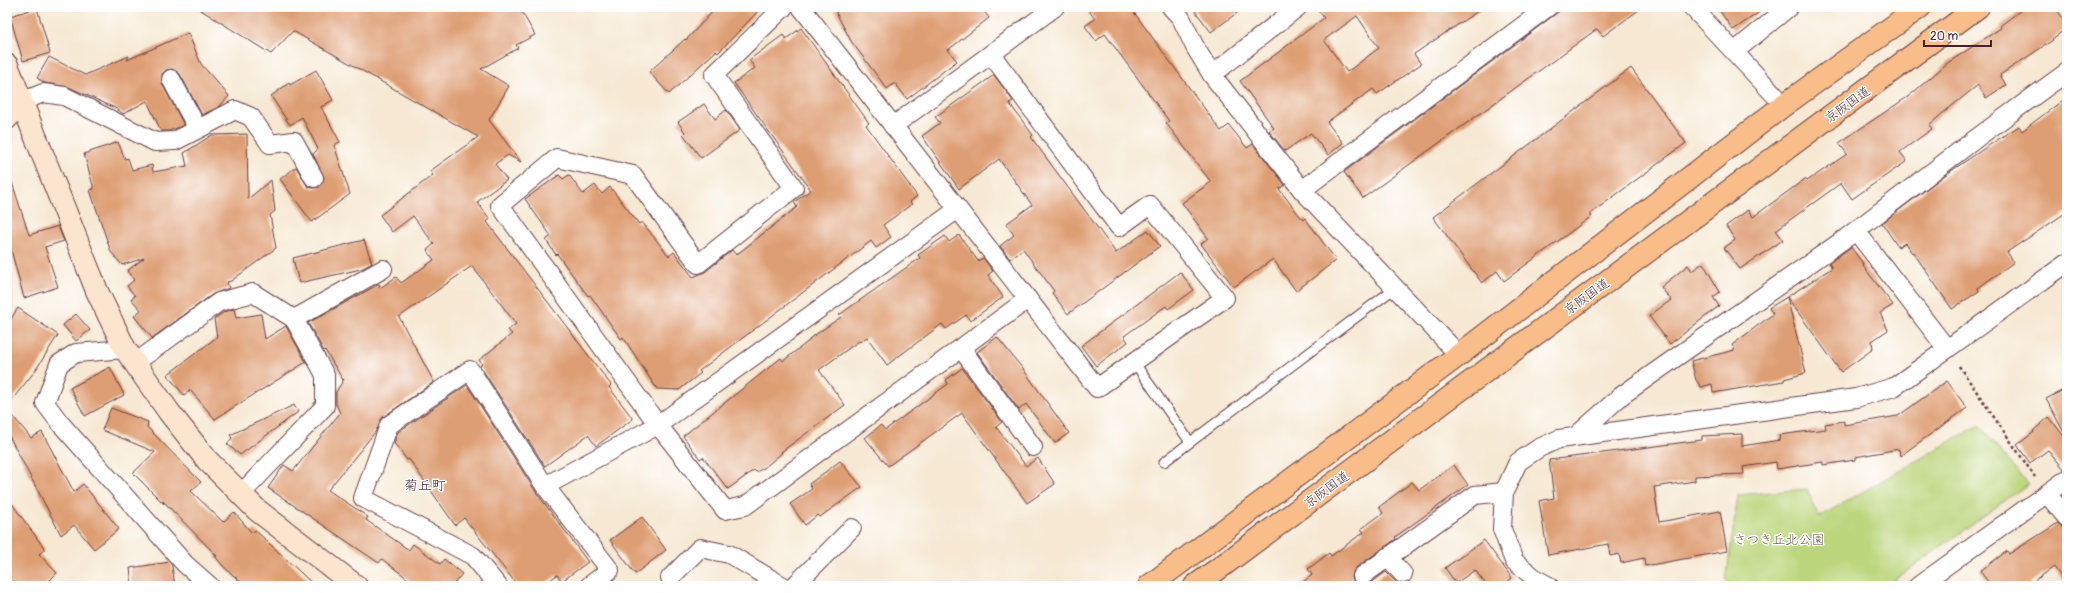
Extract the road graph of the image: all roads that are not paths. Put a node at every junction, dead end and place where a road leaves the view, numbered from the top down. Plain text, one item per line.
1 (784, 7) edge
2 (801, 7) edge
3 (1055, 7) edge
4 (1171, 7) edge
5 (1298, 7) edge
6 (1548, 7) edge
7 (1692, 7) edge
8 (1789, 7) edge
9 (1920, 7) edge
10 (1978, 7) edge
11 (1734, 52) junction
12 (991, 54) junction
13 (7, 65) edge
14 (2067, 72) edge
15 (1212, 75) junction
16 (171, 79) dead end
17 (21, 102) junction
18 (1784, 105) junction
19 (7, 118) edge
20 (894, 126) junction
21 (198, 129) junction
22 (314, 178) dead end
23 (1302, 190) junction
24 (958, 209) junction
25 (1856, 231) junction
26 (2067, 263) edge
27 (383, 269) dead end
28 (1395, 288) junction
29 (1028, 299) junction
30 (294, 319) junction
31 (960, 348) junction
32 (1947, 349) junction
33 (1459, 355) junction
34 (130, 356) junction
35 (1134, 362) junction
36 (658, 425) junction
37 (1576, 436) junction
38 (1190, 442) junction
39 (1033, 447) dead end
40 (1164, 462) dead end
41 (2067, 479) edge
42 (545, 486) junction
43 (1504, 492) junction
44 (241, 494) junction
45 (2047, 494) junction
46 (2067, 518) edge
47 (852, 528) dead end
48 (1387, 557) junction
49 (1402, 574) dead end
50 (1362, 576) dead end
51 (670, 578) dead end
52 (351, 584) edge
53 (210, 586) edge
54 (498, 586) edge
55 (589, 586) edge
56 (783, 586) edge
57 (794, 586) edge
58 (1149, 586) edge
59 (1195, 586) edge
60 (1549, 586) edge
61 (1918, 586) edge

1 - 36 street
2 - 20 street
3 - 12 street
4 - 15 street
5 - 15 street
6 - 23 street
7 - 11 street
8 - 11 street
9 - 18 highway
10 - 59 highway, 京阪国道
11 - 18 street
12 - 20 street
12 - 35 street
13 - 17 street
14 - 25 street
15 - 23 street
16 - 21 street
17 - 19 street
17 - 21 street
17 - 34 street
18 - 33 highway
20 - 24 street
21 - 22 street
23 - 28 street
24 - 29 street
24 - 36 street
25 - 32 street
25 - 37 street
26 - 32 street
27 - 30 street
28 - 33 street
28 - 38 lane
29 - 31 street
29 - 35 street
30 - 34 street
30 - 44 street
31 - 36 street
31 - 39 street
32 - 37 street
33 - 58 highway
34 - 44 street
34 - 53 street
35 - 38 lane
36 - 42 street
37 - 43 street
38 - 40 lane
41 - 45 street
42 - 54 street
42 - 55 street
43 - 48 street
43 - 60 street
44 - 52 street
45 - 46 street
45 - 61 street
47 - 57 street
48 - 49 street
48 - 50 street
51 - 56 street

